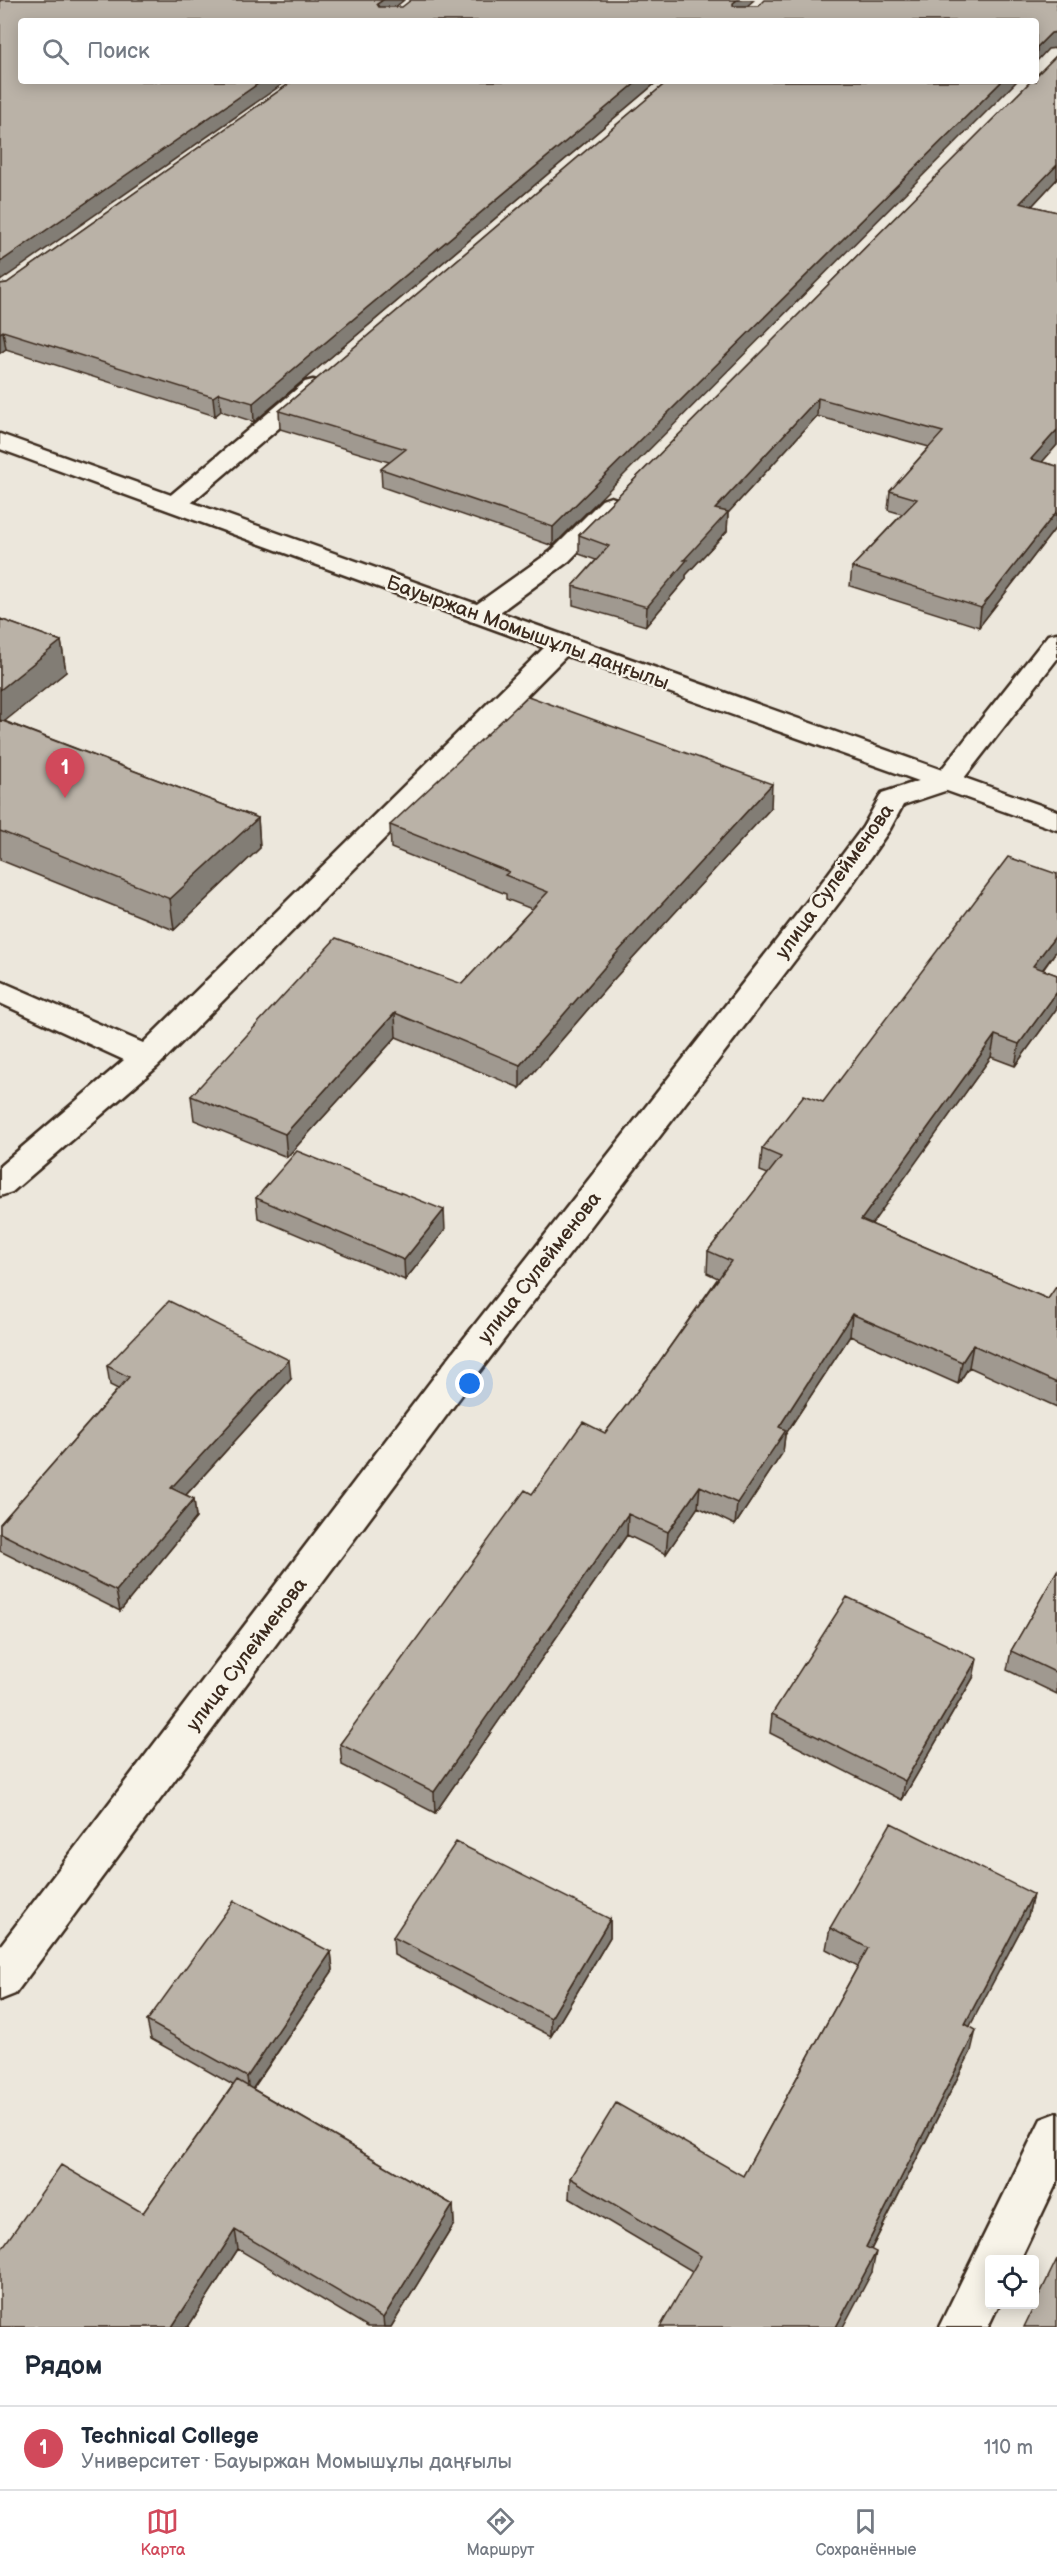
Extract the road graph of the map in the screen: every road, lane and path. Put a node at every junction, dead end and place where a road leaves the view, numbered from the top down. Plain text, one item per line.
1 (329, 373) edge
2 (0, 441) edge
3 (628, 488) edge
4 (175, 504) junction
5 (479, 615) junction
6 (1057, 641) edge
7 (562, 645) junction
8 (947, 781) junction
9 (1057, 821) edge
10 (0, 991) edge
11 (147, 1058) junction
12 (0, 1184) edge
13 (0, 1980) edge
14 (1057, 2134) edge
15 (998, 2255) edge
16 (985, 2282) edge
17 (963, 2327) edge

1 - 4 street
2 - 4 street, Бауыржан Момышұлы даңғылы
3 - 5 street
4 - 5 street, Бауыржан Момышұлы даңғылы
5 - 7 street, Бауыржан Момышұлы даңғылы
6 - 8 street
7 - 8 street, Бауыржан Момышұлы даңғылы
7 - 11 street
8 - 9 street, Бауыржан Момышұлы даңғылы
8 - 13 street, улица Сулейменова
10 - 11 street
11 - 12 street
14 - 15 street
16 - 17 street

